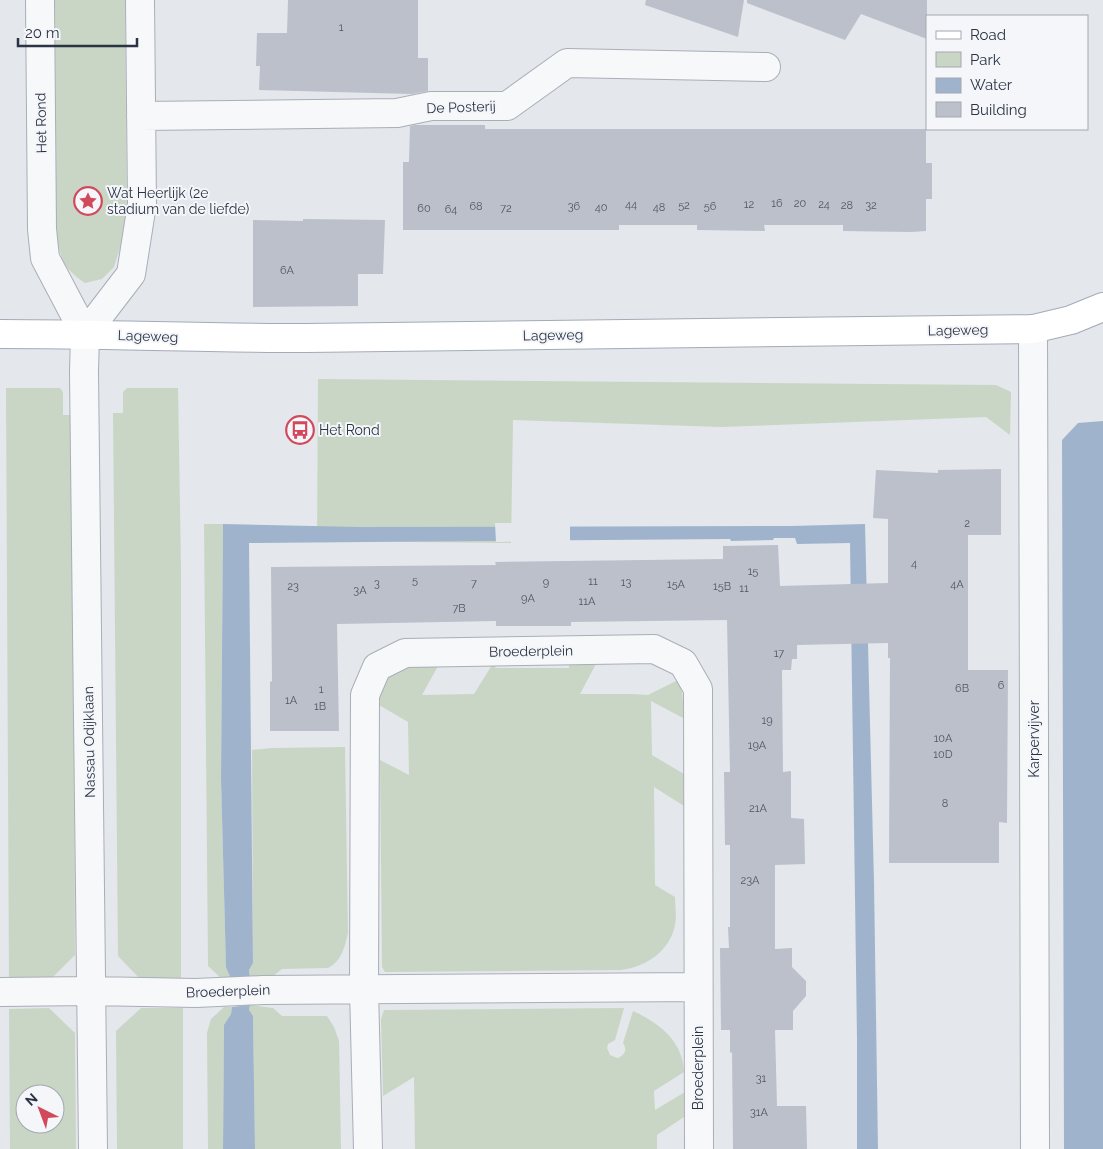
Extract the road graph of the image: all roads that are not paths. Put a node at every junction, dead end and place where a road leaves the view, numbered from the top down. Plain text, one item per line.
1 (40, 0) edge
2 (140, 0) edge
3 (766, 67) dead end
4 (141, 116) junction
5 (1103, 308) edge
6 (1033, 329) junction
7 (0, 334) edge
8 (85, 334) junction
9 (698, 987) junction
10 (364, 989) junction
11 (91, 991) junction
12 (0, 992) edge
13 (93, 1149) edge
14 (368, 1149) edge
15 (699, 1149) edge
16 (1035, 1149) edge

1 - 8 street, Het Rond
2 - 4 street
3 - 4 street, De Posterij
4 - 8 street
5 - 6 main road, Lageweg
6 - 8 main road, Lageweg
6 - 16 street, Karpervijver
7 - 8 main road, Lageweg
8 - 11 street, Nassau Odijklaan
9 - 10 street, Broederplein
9 - 10 street, Broederplein
9 - 15 street, Broederplein
10 - 11 street, Broederplein
10 - 14 street, Broederplein
11 - 12 street, Broederplein
11 - 13 street, Nassau Odijklaan

